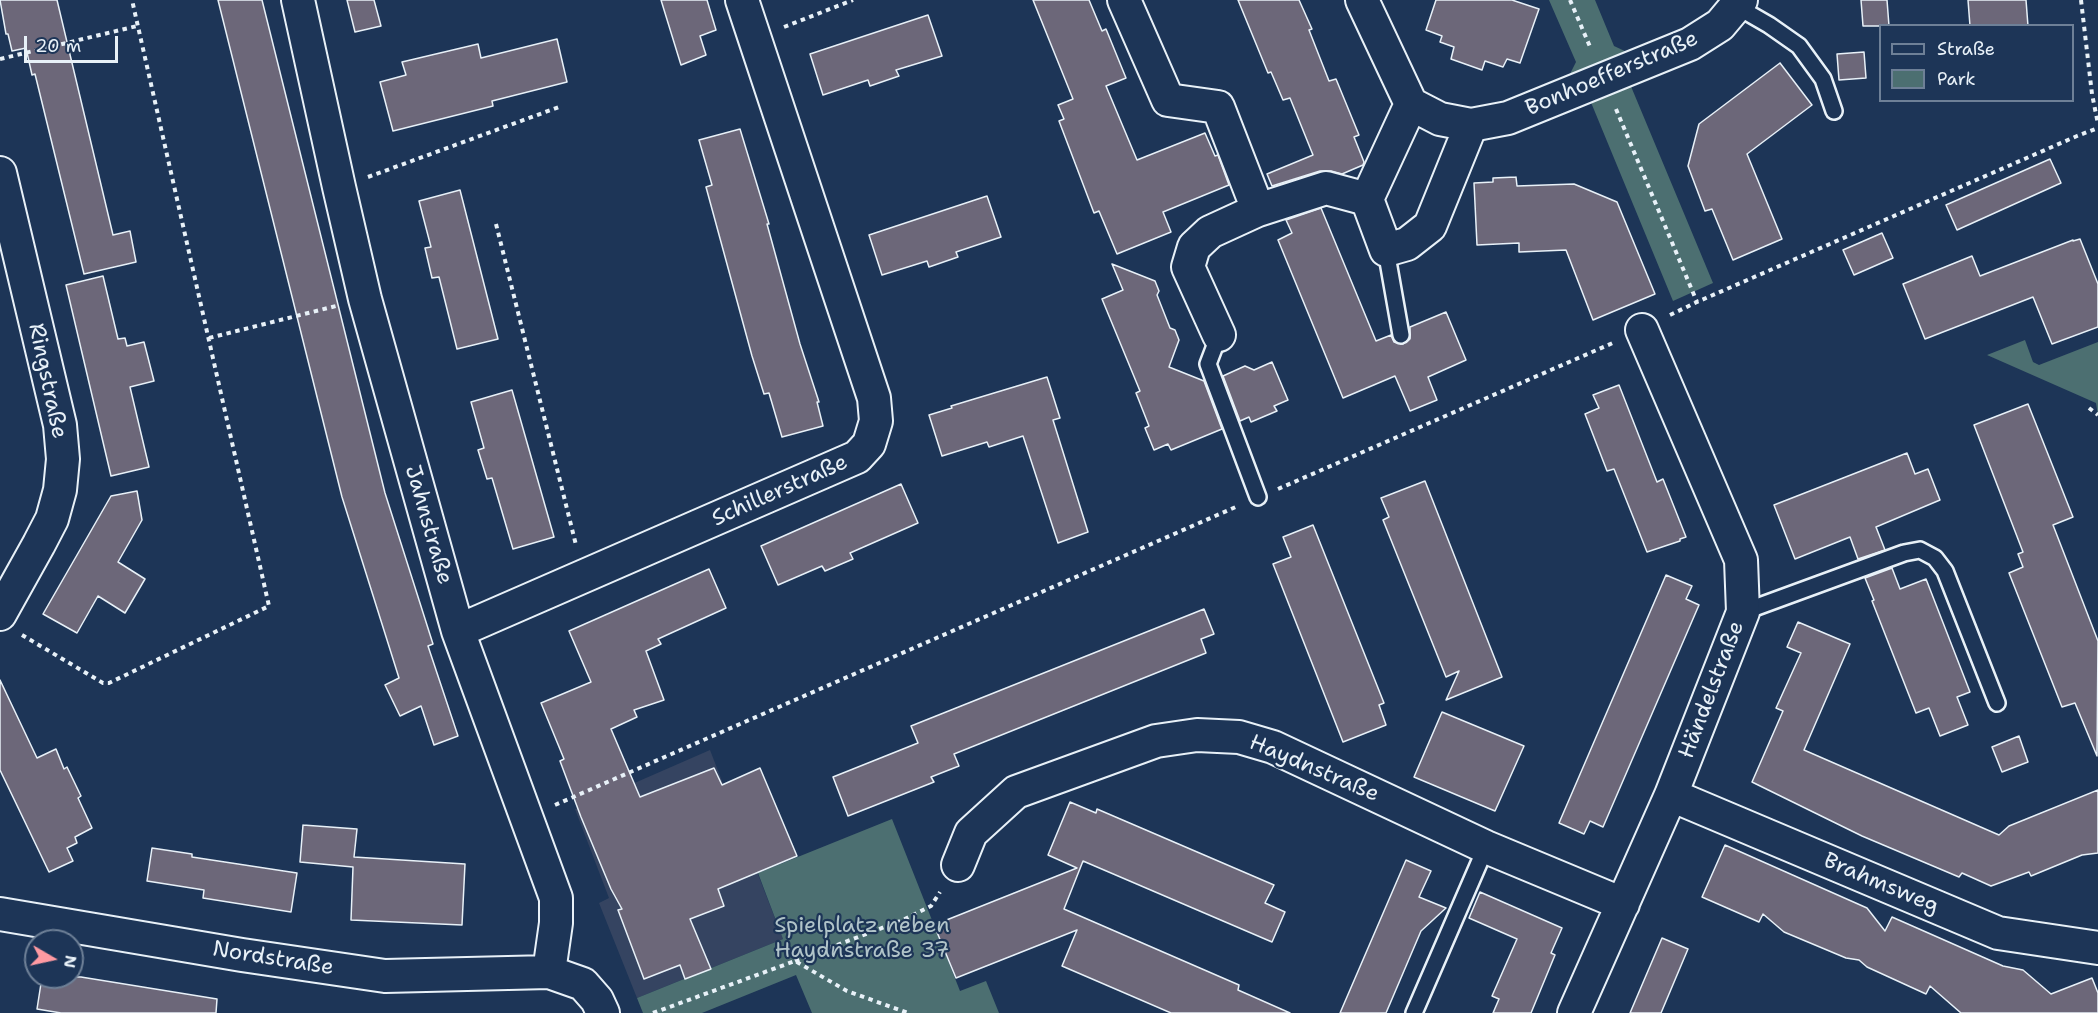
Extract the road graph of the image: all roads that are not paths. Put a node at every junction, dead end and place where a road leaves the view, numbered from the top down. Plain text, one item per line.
1 (298, 0) edge
2 (742, 0) edge
3 (1124, 0) edge
4 (1362, 0) edge
5 (1739, 3) edge
6 (1411, 104) junction
7 (1834, 111) dead end
8 (1471, 125) junction
9 (0, 173) edge
10 (1367, 198) junction
11 (1258, 210) junction
12 (1386, 250) junction
13 (1642, 330) road end
14 (1219, 335) joint
15 (1401, 335) dead end
16 (1258, 498) road end
17 (1743, 612) junction
18 (10, 624) edge
19 (458, 631) junction
20 (1996, 703) dead end
21 (1671, 795) junction
22 (1486, 847) junction
23 (958, 865) road end
24 (1623, 904) junction
25 (0, 914) edge
26 (2098, 948) edge
27 (549, 972) junction
28 (603, 1013) edge
29 (1414, 1013) edge
30 (1574, 1013) edge

1 - 19 street, Jahnstraße
2 - 19 street, Schillerstraße
3 - 11 street
4 - 6 street
5 - 7 lane
5 - 8 street, Bonhoefferstraße
6 - 8 street, Bonhoefferstraße
6 - 10 street
8 - 12 street
9 - 18 street, Ringstraße
10 - 11 street
10 - 12 street
11 - 14 street
12 - 15 lane
13 - 17 street, Händelstraße
14 - 16 lane
17 - 20 lane
17 - 21 street, Händelstraße
19 - 27 street, Jahnstraße
21 - 24 street, Händelstraße
21 - 26 street, Brahmsweg
22 - 23 street, Haydnstraße
22 - 24 street, Haydnstraße
22 - 29 lane
24 - 30 street, Händelstraße
25 - 27 street, Nordstraße
27 - 28 street

